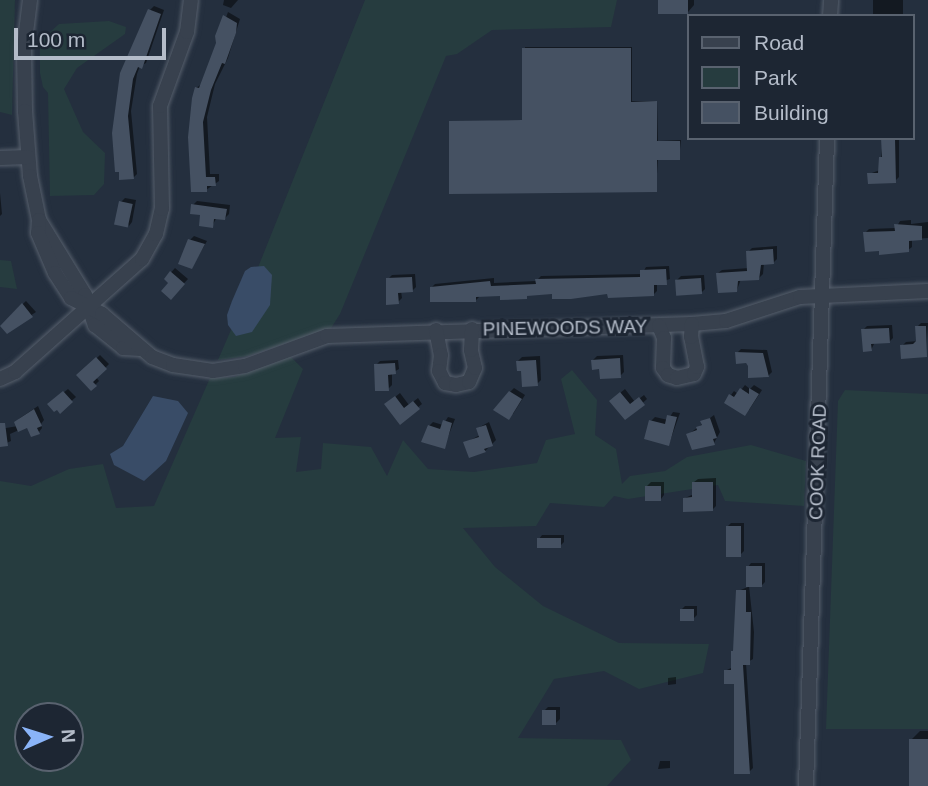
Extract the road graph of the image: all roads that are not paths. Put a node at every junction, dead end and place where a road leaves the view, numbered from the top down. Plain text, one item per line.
1 (30, 0) edge
2 (191, 0) edge
3 (827, 140) edge
4 (28, 157) junction
5 (0, 158) edge
6 (928, 291) edge
7 (823, 296) junction
8 (87, 308) junction
9 (692, 324) junction
10 (659, 326) junction
11 (436, 330) junction
12 (472, 330) junction
13 (0, 379) edge
14 (806, 786) edge

1 - 4 street
2 - 8 street
3 - 7 street, COOK ROAD
4 - 5 street
4 - 8 street
6 - 7 street, PINEWOODS WAY
7 - 9 street, PINEWOODS WAY
7 - 14 street, COOK ROAD
8 - 11 street, PINEWOODS WAY
8 - 13 street
9 - 10 street, PINEWOODS WAY
9 - 10 street, PINEWOODS WAY
10 - 12 street, PINEWOODS WAY
11 - 12 street, PINEWOODS WAY
11 - 12 street, PINEWOODS WAY

